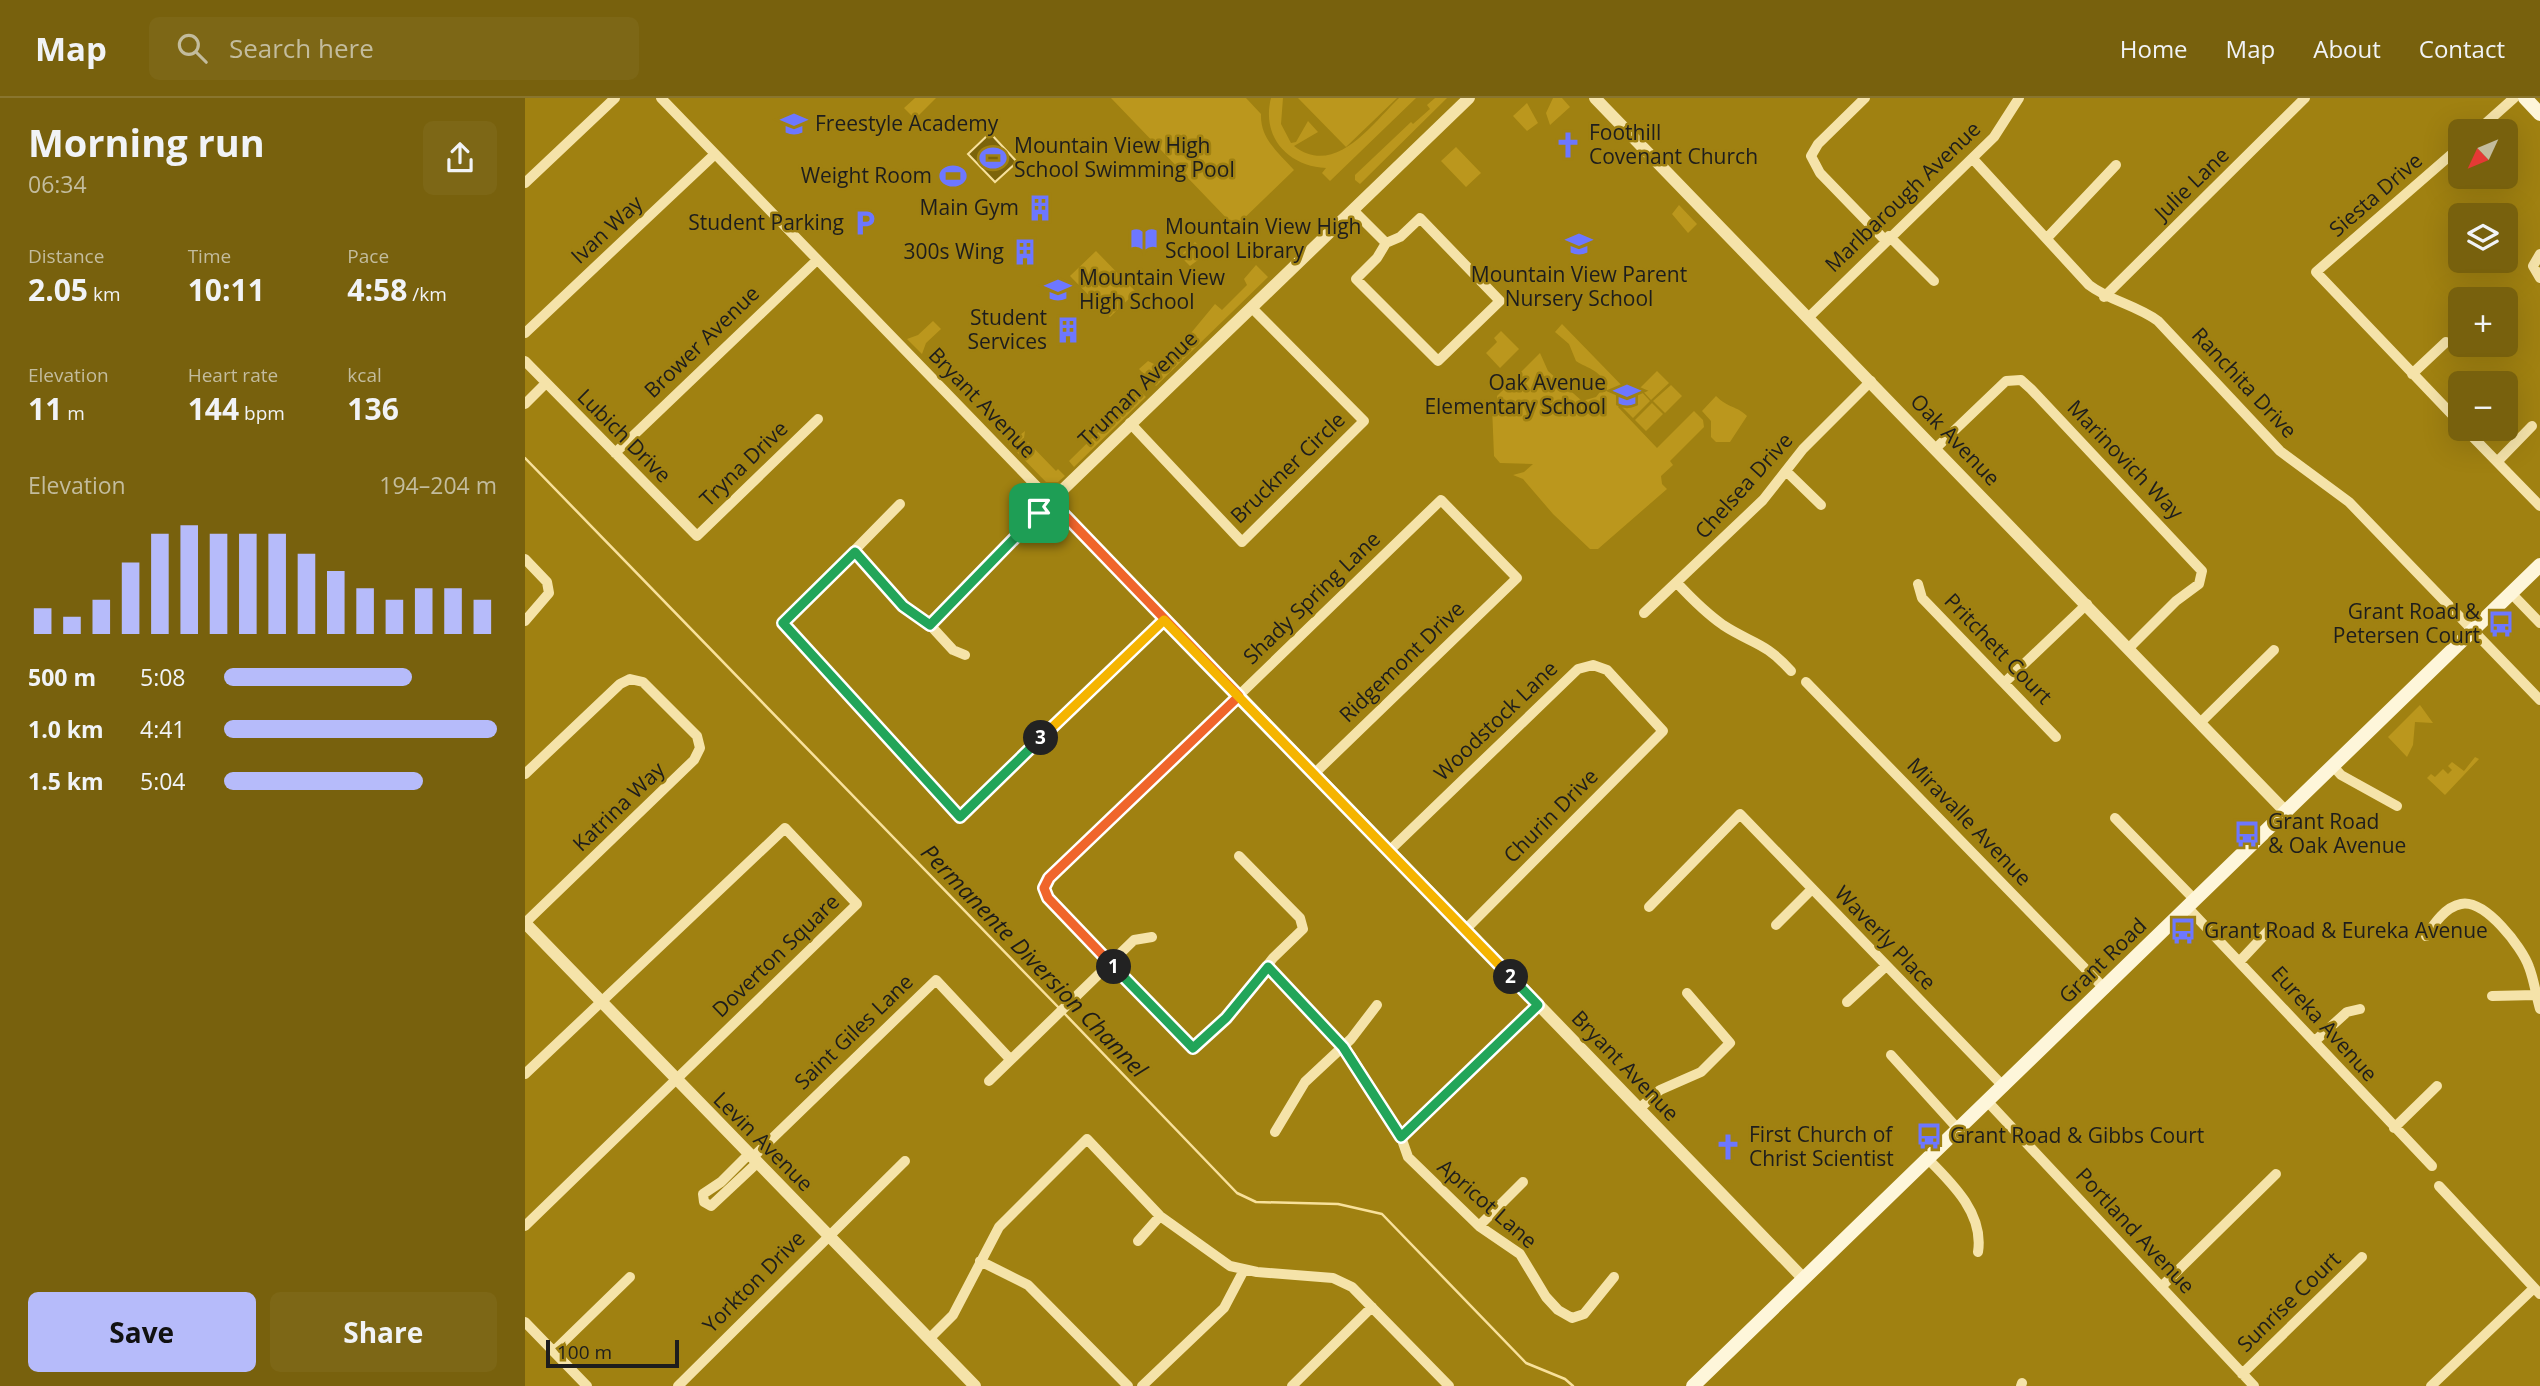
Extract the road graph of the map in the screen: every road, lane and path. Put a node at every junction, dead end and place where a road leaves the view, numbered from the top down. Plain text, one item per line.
1 (615, 98) edge
2 (661, 98) edge
3 (1469, 98) edge
4 (1595, 98) edge
5 (1865, 98) edge
6 (2019, 98) edge
7 (2305, 98) edge
8 (2514, 98) edge
9 (2525, 98) edge
10 (2540, 114) edge
11 (2490, 119) edge
12 (715, 154) junction
13 (2448, 157) edge
14 (1973, 159) junction
15 (2116, 165) dead end
16 (525, 183) edge
17 (1353, 210) junction
18 (1887, 238) junction
19 (2047, 238) junction
20 (1386, 243) junction
21 (2540, 254) edge
22 (817, 260) junction
23 (2540, 278) edge
24 (1934, 281) dead end
25 (2104, 297) junction
26 (1252, 308) junction
27 (1808, 318) junction
28 (525, 333) edge
29 (2446, 342) dead end
30 (525, 361) edge
31 (2412, 374) junction
32 (1871, 381) junction
33 (546, 383) junction
34 (525, 404) edge
35 (2448, 411) edge
36 (818, 419) dead end
37 (1130, 423) junction
38 (2532, 426) dead end
39 (2477, 441) edge
40 (1936, 448) junction
41 (615, 453) junction
42 (2497, 462) junction
43 (1786, 471) junction
44 (1051, 501) junction
45 (901, 504) dead end
46 (1821, 505) dead end
47 (2540, 506) edge
48 (697, 536) joint
49 (855, 552) junction
50 (525, 559) edge
51 (2540, 565) edge
52 (1517, 578) joint
53 (1678, 584) junction
54 (1918, 584) dead end
55 (2511, 593) junction
56 (2087, 604) junction
57 (1644, 613) dead end
58 (1164, 620) junction
59 (525, 621) edge
60 (2540, 623) edge
61 (930, 625) junction
62 (2478, 636) junction
63 (2129, 648) junction
64 (2274, 650) dead end
65 (965, 655) dead end
66 (1791, 671) dead end
67 (1806, 682) dead end
68 (2004, 683) junction
69 (1239, 696) junction
70 (2540, 700) edge
71 (2200, 723) junction
72 (1663, 732) joint
73 (2056, 737) dead end
74 (2332, 765) junction
75 (1315, 773) junction
76 (525, 774) edge
77 (2397, 806) dead end
78 (2284, 810) junction
79 (2115, 818) dead end
80 (1389, 851) junction
81 (1239, 856) dead end
82 (1812, 889) junction
83 (2192, 904) junction
84 (1649, 907) dead end
85 (525, 923) edge
86 (1776, 925) dead end
87 (2271, 928) dead end
88 (1466, 929) junction
89 (2426, 936) dead end
90 (1153, 937) dead end
91 (2240, 961) junction
92 (1111, 963) junction
93 (1268, 967) junction
94 (1885, 967) junction
95 (2105, 989) junction
96 (1687, 993) dead end
97 (2536, 995) junction
98 (2492, 996) dead end
99 (1847, 1002) dead end
100 (601, 1003) junction
101 (1377, 1005) dead end
102 (1538, 1005) junction
103 (2360, 1009) dead end
104 (2540, 1009) edge
105 (2316, 1040) junction
106 (1343, 1047) junction
107 (1891, 1055) dead end
108 (1010, 1059) junction
109 (525, 1074) edge
110 (675, 1080) junction
111 (989, 1081) dead end
112 (2437, 1086) dead end
113 (2004, 1087) junction
114 (1988, 1102) junction
115 (1640, 1108) junction
116 (2394, 1128) junction
117 (1958, 1129) junction
118 (1275, 1132) dead end
119 (1401, 1137) junction
120 (752, 1158) junction
121 (1927, 1158) junction
122 (905, 1161) dead end
123 (2432, 1166) dead end
124 (2276, 1174) dead end
125 (1523, 1182) dead end
126 (725, 1185) dead end
127 (2439, 1186) dead end
128 (1160, 1216) junction
129 (525, 1226) edge
130 (1479, 1226) junction
131 (828, 1236) junction
132 (1138, 1241) dead end
133 (1977, 1252) dead end
134 (2362, 1257) dead end
135 (980, 1261) junction
136 (1244, 1270) junction
137 (630, 1277) dead end
138 (1802, 1277) junction
139 (1614, 1278) dead end
140 (2161, 1287) junction
141 (2537, 1291) edge
142 (1373, 1307) junction
143 (525, 1322) edge
144 (929, 1339) junction
145 (554, 1351) junction
146 (2242, 1374) junction
147 (1443, 1384) edge
148 (587, 1386) edge
149 (678, 1386) edge
150 (975, 1386) edge
151 (1128, 1386) edge
152 (1142, 1386) edge
153 (1292, 1386) edge
154 (1693, 1386) edge
155 (2254, 1386) edge
156 (2431, 1386) edge

1 - 16 street
2 - 12 street, Bryant Avenue
3 - 17 street, Truman Avenue
4 - 27 street, Oak Avenue
5 - 18 street
6 - 14 street, Marlbarough Avenue
7 - 25 street, Julie Lane
8 - 11 street
9 - 10 main road
12 - 22 street, Bryant Avenue
12 - 28 street, Ivan Way
13 - 31 street, Siesta Drive
14 - 18 street, Marlbarough Avenue
14 - 19 street, Ranchita Drive
15 - 19 street
17 - 20 street
17 - 26 street, Truman Avenue
18 - 24 street
18 - 27 street, Marlbarough Avenue
19 - 25 street, Ranchita Drive
20 - 20 street
21 - 23 street
22 - 41 street, Brower Avenue
22 - 44 street, Bryant Avenue
25 - 62 street, Ranchita Drive
26 - 37 street, Truman Avenue
26 - 37 street, Bruckner Circle
27 - 32 street, Oak Avenue
29 - 31 street
30 - 33 street, Lubich Drive
31 - 35 street
32 - 40 street, Oak Avenue
32 - 43 street, Chelsea Drive
33 - 34 street
33 - 41 street, Lubich Drive
36 - 48 street, Tryna Drive
37 - 44 street, Truman Avenue
38 - 42 street
39 - 42 street
40 - 56 street, Oak Avenue
40 - 63 street, Marinovich Way
41 - 48 street, Lubich Drive
42 - 47 street
43 - 46 street
43 - 53 street, Chelsea Drive
44 - 58 street, Bryant Avenue
44 - 61 street, Truman Avenue
45 - 49 street
49 - 58 street
49 - 61 street
50 - 59 street
51 - 55 main road, Grant Road
52 - 69 street, Shady Spring Lane
52 - 75 street, Ridgemont Drive
53 - 57 street, Chelsea Drive
53 - 66 street
54 - 68 street, Pritchett Court
55 - 60 street
55 - 62 main road, Grant Road
56 - 63 street, Oak Avenue
56 - 68 street
58 - 69 street, Bryant Avenue
61 - 65 street
62 - 70 street, Ranchita Drive
62 - 74 main road, Grant Road
63 - 71 street, Oak Avenue
64 - 71 street
67 - 95 street, Miravalle Avenue
68 - 73 street, Pritchett Court
69 - 75 street, Bryant Avenue
69 - 92 street, Shady Spring Lane
71 - 78 street, Oak Avenue
72 - 80 street, Woodstock Lane
72 - 88 street, Churin Drive
74 - 77 street
74 - 78 main road, Grant Road
75 - 80 street, Bryant Avenue
76 - 85 street, Katrina Way
78 - 83 main road, Grant Road
79 - 83 street, Eureka Avenue
80 - 88 street, Bryant Avenue
81 - 93 street
82 - 84 street, Waverly Place
82 - 86 street
82 - 94 street, Waverly Place
83 - 91 street, Eureka Avenue
83 - 95 main road, Grant Road
85 - 100 street, Levin Avenue
87 - 91 street
88 - 102 street, Bryant Avenue
89 - 97 street
90 - 92 street
91 - 105 street, Eureka Avenue
92 - 93 street
92 - 108 street
93 - 106 street, Apricot Lane
94 - 99 street
94 - 113 street, Waverly Place
95 - 113 main road, Grant Road
96 - 115 street
97 - 98 street
97 - 104 street
100 - 109 street
100 - 110 street, Levin Avenue
100 - 110 street, Doverton Square
101 - 106 street
102 - 115 street, Bryant Avenue
102 - 119 street
103 - 105 street
105 - 116 street, Eureka Avenue
106 - 118 street
106 - 119 street, Apricot Lane
107 - 117 street
108 - 111 street
108 - 120 street, Saint Giles Lane
110 - 120 street, Levin Avenue
110 - 129 street
112 - 116 street
113 - 114 main road, Grant Road
114 - 117 main road, Grant Road
114 - 140 street, Portland Avenue
115 - 138 street, Bryant Avenue
116 - 123 street, Eureka Avenue
117 - 121 main road, Grant Road
119 - 130 street, Apricot Lane
120 - 126 street, Saint Giles Lane
120 - 131 street, Levin Avenue
121 - 133 street
121 - 138 main road, Grant Road
122 - 131 street, Yorkton Drive
124 - 140 street
125 - 130 street
127 - 141 street
128 - 132 street
128 - 135 street
128 - 136 street
130 - 139 street, Apricot Lane
131 - 144 street, Levin Avenue
131 - 149 street, Yorkton Drive
134 - 146 street, Sunrise Court
135 - 144 street
135 - 151 street
136 - 142 street
136 - 152 street
137 - 145 street
138 - 154 main road, Grant Road
140 - 146 street, Portland Avenue
141 - 156 street
142 - 147 street
142 - 153 street
143 - 145 street
144 - 150 street, Levin Avenue
145 - 148 street
146 - 155 street, Portland Avenue

